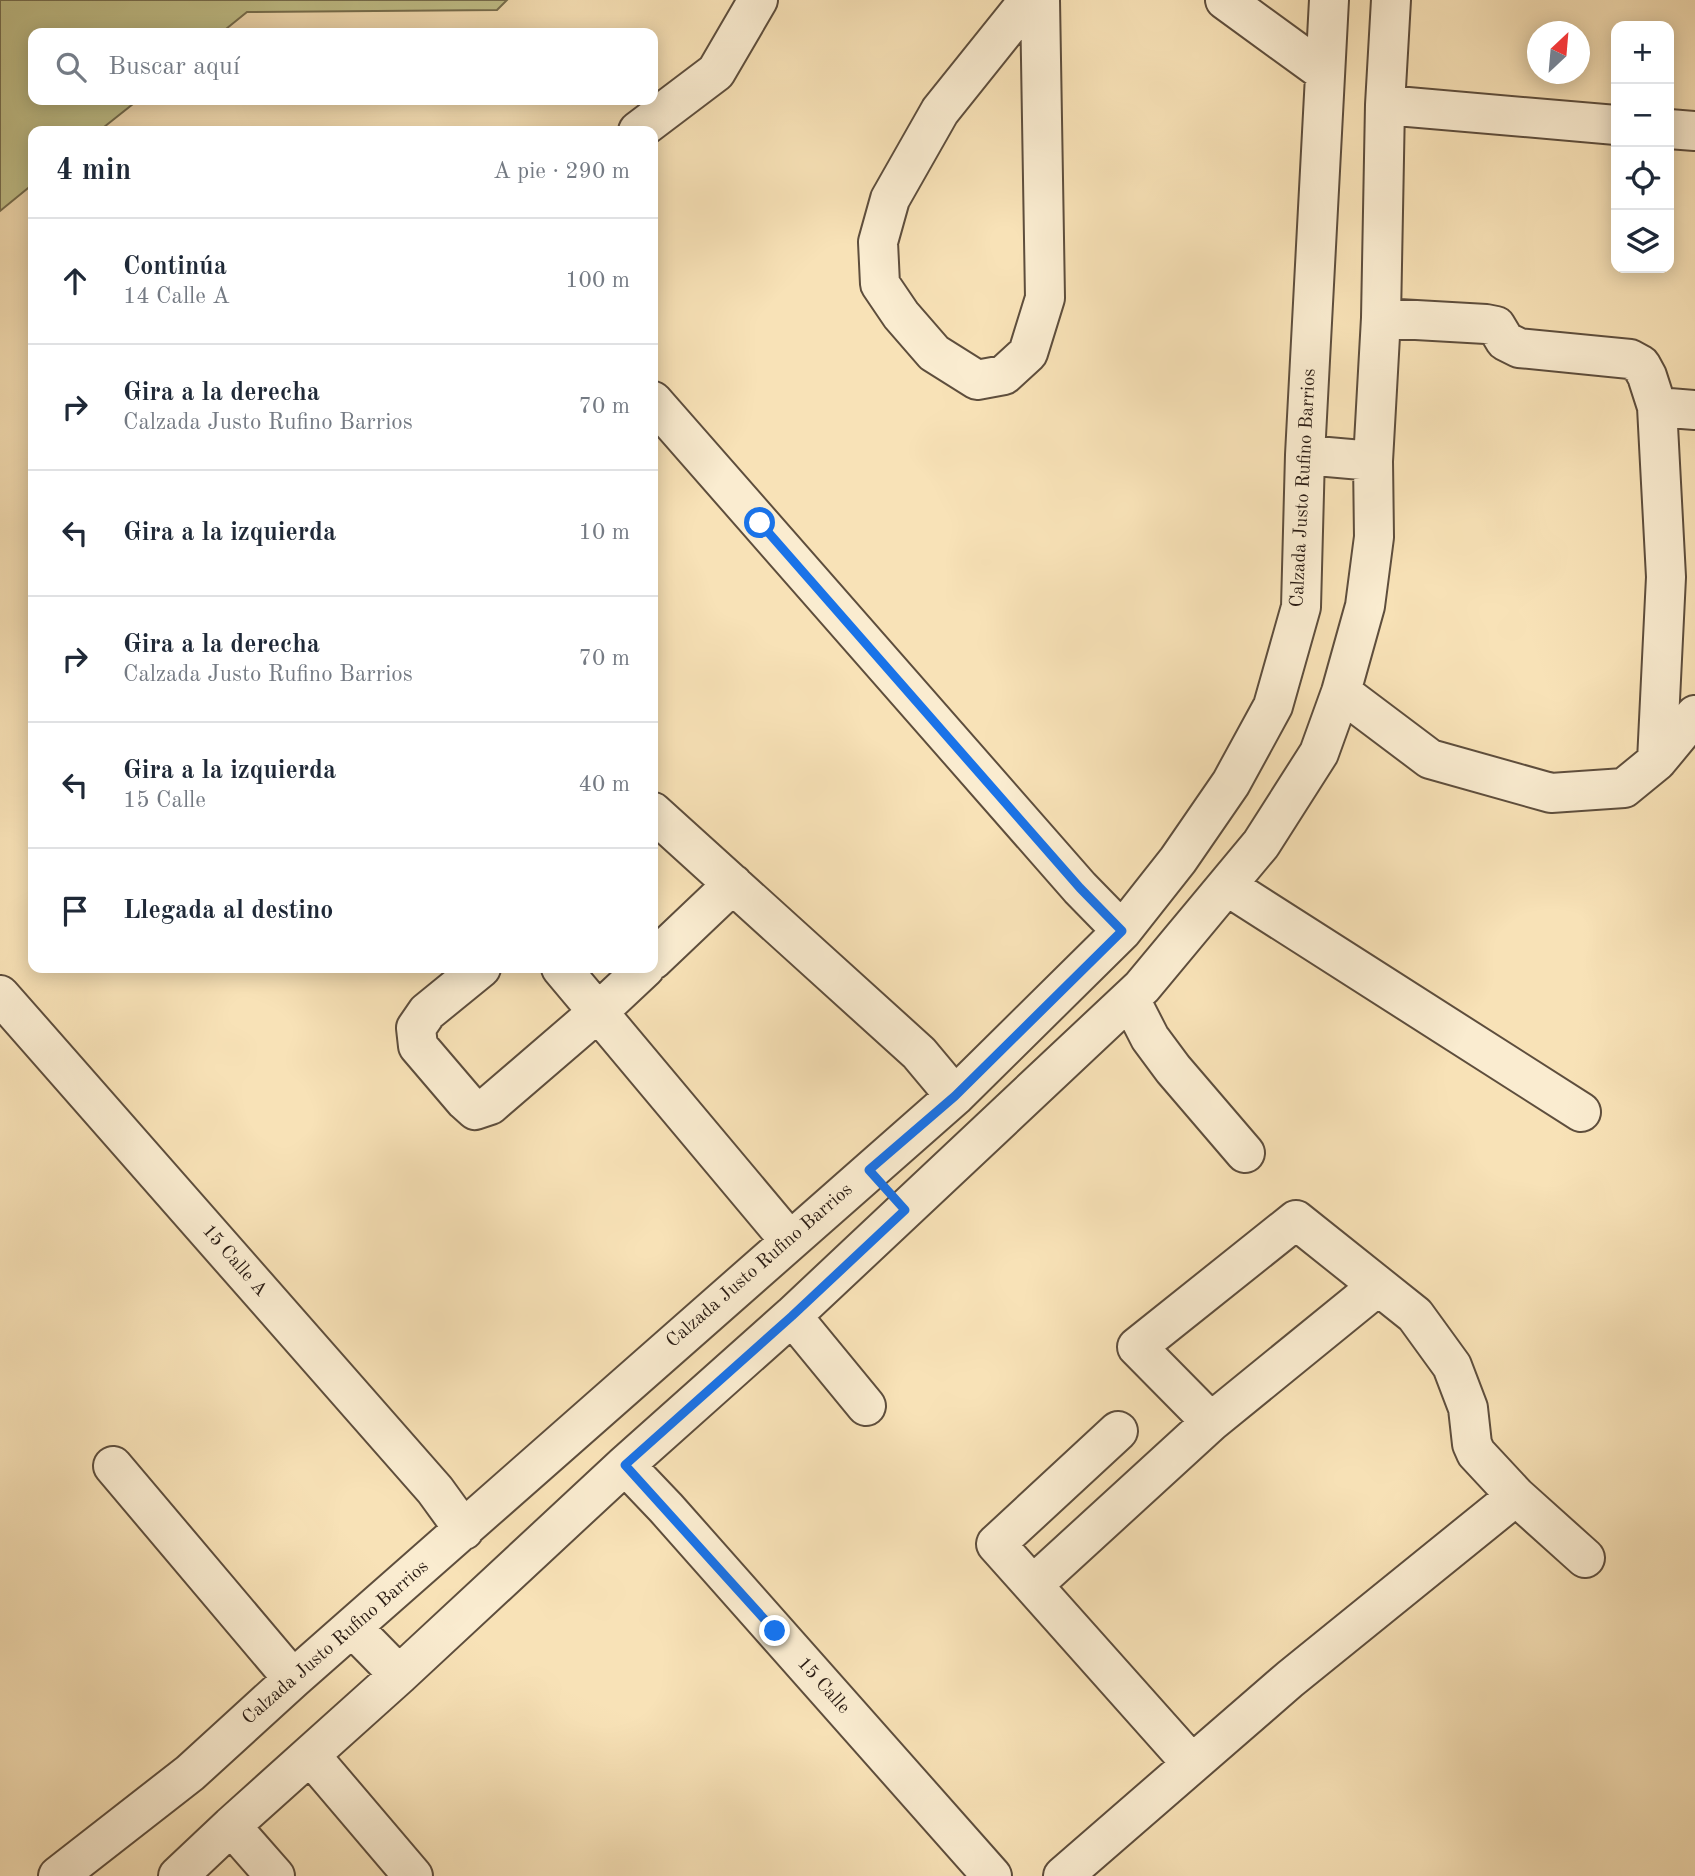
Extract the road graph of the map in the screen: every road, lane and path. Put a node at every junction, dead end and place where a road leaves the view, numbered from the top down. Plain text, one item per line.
1 (758, 0) edge
2 (1029, 0) edge
3 (1040, 0) edge
4 (1225, 0) edge
5 (1329, 0) edge
6 (1391, 0) edge
7 (1324, 72) junction
8 (1385, 105) junction
9 (1611, 125) edge
10 (645, 126) edge
11 (1674, 129) edge
12 (1695, 131) edge
13 (1381, 318) junction
14 (658, 407) edge
15 (1657, 407) junction
16 (1695, 410) edge
17 (1305, 454) junction
18 (1373, 461) junction
19 (1341, 692) junction
20 (1695, 715) edge
21 (1657, 761) junction
22 (658, 816) edge
23 (733, 884) junction
24 (1227, 886) junction
25 (1122, 931) junction
26 (658, 955) edge
27 (475, 973) edge
28 (565, 973) edge
29 (640, 973) edge
30 (0, 995) edge
31 (1130, 999) junction
32 (598, 1012) junction
33 (955, 1096) junction
34 (1581, 1112) dead end
35 (1245, 1153) dead end
36 (869, 1170) junction
37 (905, 1210) junction
38 (789, 1240) junction
39 (1378, 1286) junction
40 (792, 1316) junction
41 (866, 1406) dead end
42 (1211, 1422) junction
43 (1118, 1431) dead end
44 (625, 1465) junction
45 (113, 1466) dead end
46 (1516, 1496) junction
47 (464, 1530) junction
48 (1585, 1558) dead end
49 (1033, 1585) junction
50 (352, 1627) junction
51 (399, 1675) junction
52 (293, 1679) junction
53 (310, 1755) junction
54 (1192, 1765) junction
55 (231, 1826) junction
56 (58, 1876) edge
57 (178, 1876) edge
58 (275, 1876) edge
59 (413, 1876) edge
60 (992, 1876) edge
61 (1063, 1876) edge

1 - 10 street
2 - 3 street
4 - 7 street
5 - 7 street, Calzada Justo Rufino Barrios
6 - 8 street
7 - 17 street, Calzada Justo Rufino Barrios
8 - 9 street
8 - 13 street
11 - 12 street
13 - 15 street
13 - 18 street
14 - 25 street
15 - 16 street
15 - 21 street
17 - 18 street
17 - 25 street, Calzada Justo Rufino Barrios
18 - 19 street
19 - 21 street
19 - 24 street
20 - 21 street
22 - 23 street
23 - 26 street
23 - 33 street
24 - 31 street
24 - 34 street
25 - 33 street, Calzada Justo Rufino Barrios
27 - 32 street
28 - 32 street
29 - 32 street
30 - 47 street, 15 Calle A
31 - 35 street
31 - 37 street
32 - 38 street
33 - 36 street, Calzada Justo Rufino Barrios
36 - 37 street
36 - 38 street, Calzada Justo Rufino Barrios
37 - 40 street
38 - 47 street, Calzada Justo Rufino Barrios
39 - 42 street
39 - 42 street
39 - 46 street
40 - 41 street
40 - 44 street
42 - 49 street
43 - 49 street
44 - 51 street
44 - 60 street, 15 Calle
45 - 52 street
46 - 48 street
46 - 54 street
47 - 50 street, Calzada Justo Rufino Barrios
49 - 54 street
50 - 51 street
50 - 52 street, Calzada Justo Rufino Barrios
51 - 53 street
52 - 56 street, Calzada Justo Rufino Barrios
53 - 55 street
53 - 59 street
54 - 61 street
55 - 57 street
55 - 58 street

